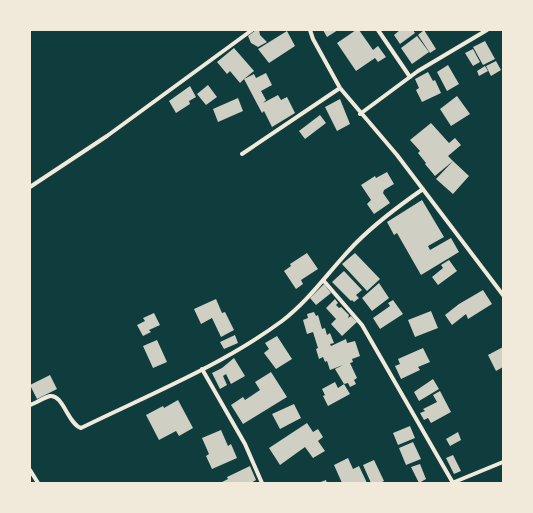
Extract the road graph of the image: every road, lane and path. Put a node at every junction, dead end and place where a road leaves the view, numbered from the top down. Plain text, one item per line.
1 (252, 30) edge
2 (310, 30) edge
3 (378, 30) edge
4 (487, 30) edge
5 (410, 77) junction
6 (340, 88) junction
7 (360, 114) junction
8 (242, 154) dead end
9 (30, 187) edge
10 (423, 189) junction
11 (324, 280) junction
12 (503, 295) edge
13 (202, 369) junction
14 (30, 405) edge
15 (503, 462) edge
16 (30, 470) edge
17 (38, 483) edge
18 (262, 483) edge
19 (453, 483) edge

1 - 9 street
2 - 6 street
3 - 5 street
4 - 5 street
5 - 7 street
6 - 7 street
6 - 8 street
7 - 10 street
10 - 11 street
10 - 12 street
11 - 13 street
11 - 19 street
13 - 14 street
13 - 18 street
15 - 19 street
16 - 17 street

